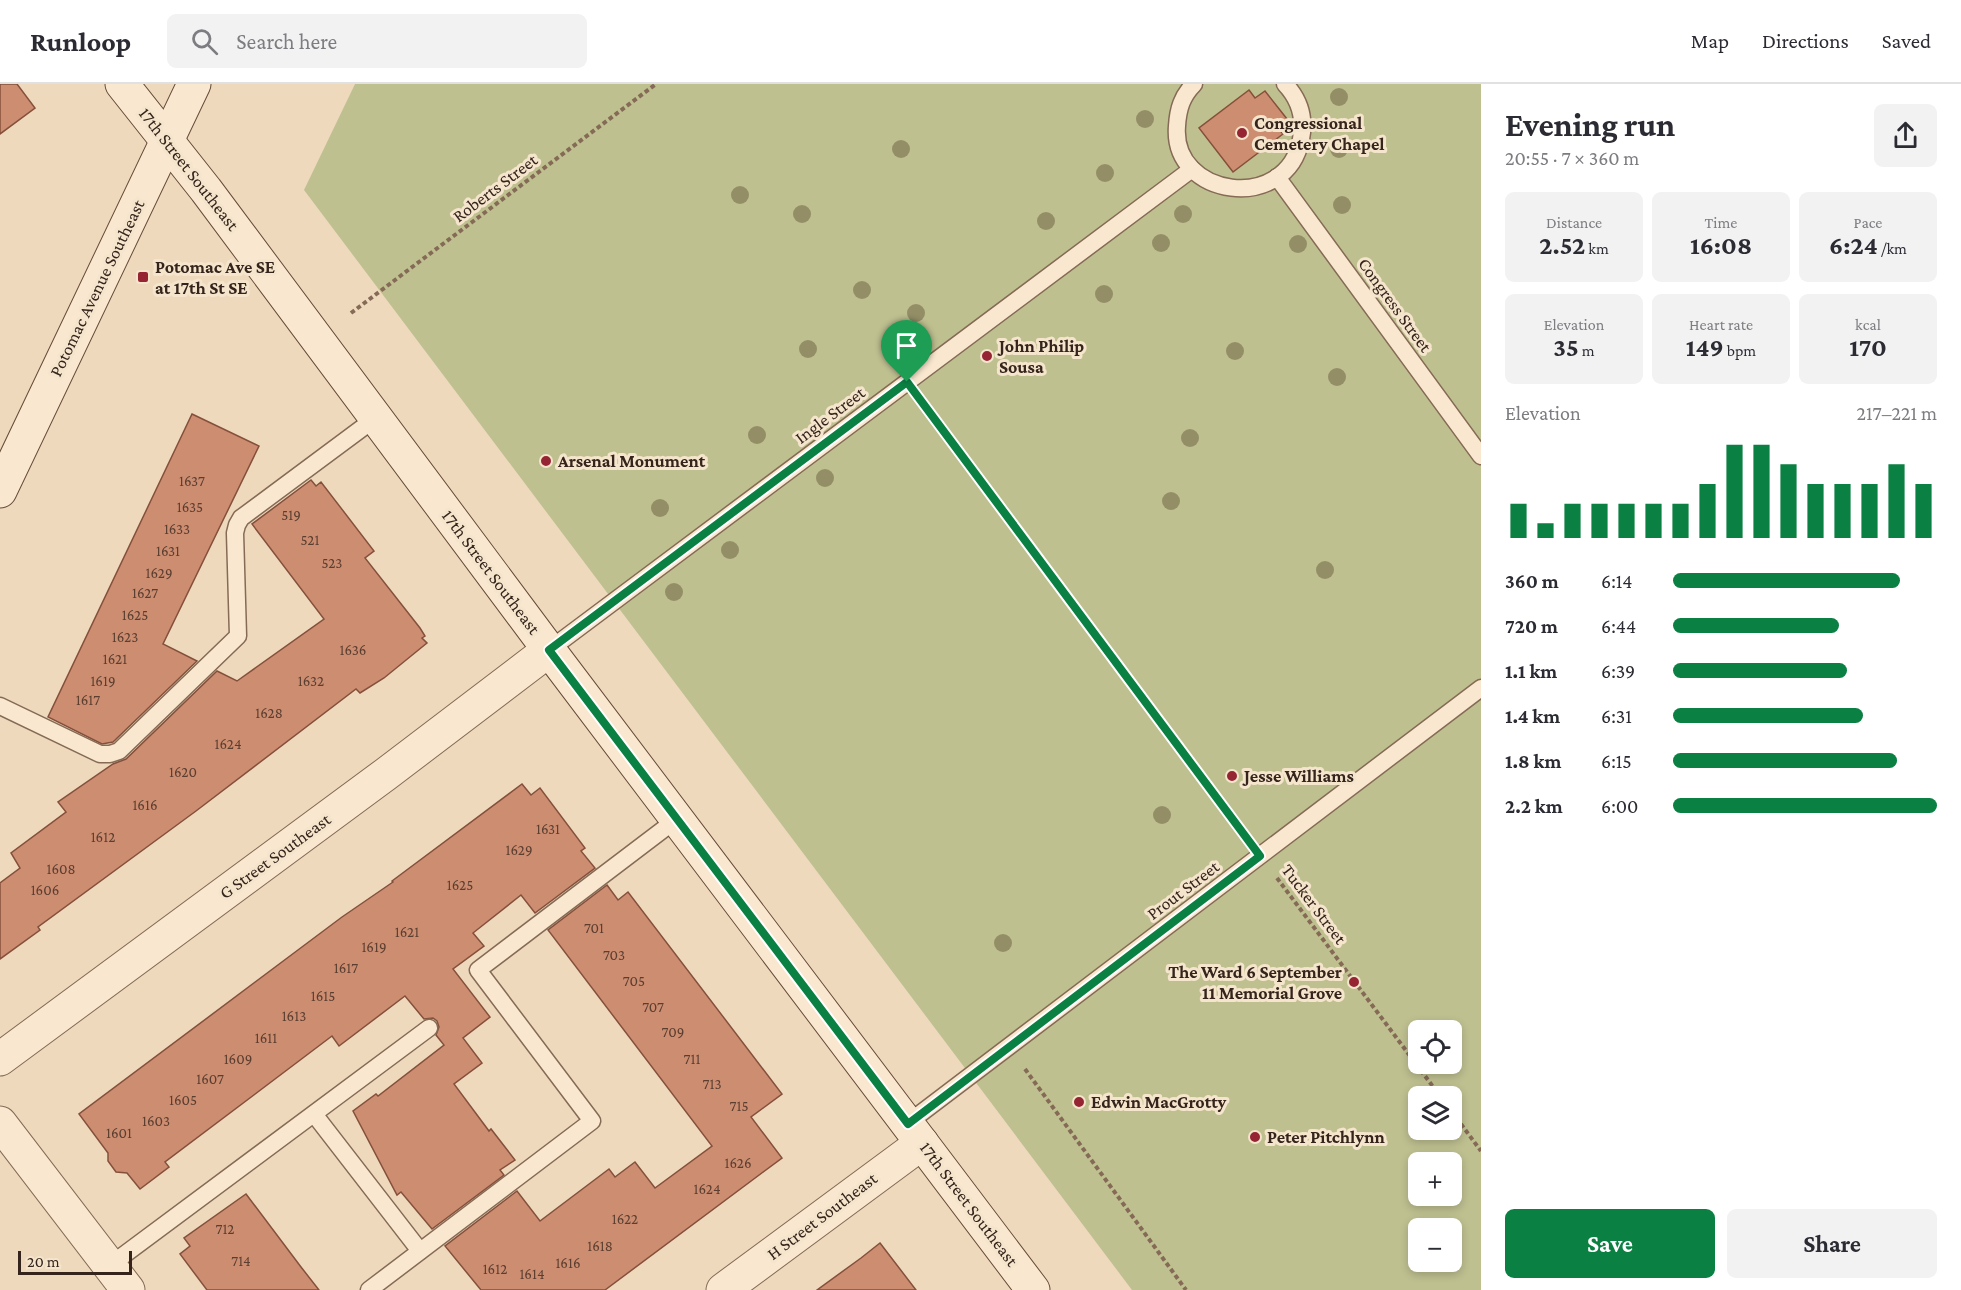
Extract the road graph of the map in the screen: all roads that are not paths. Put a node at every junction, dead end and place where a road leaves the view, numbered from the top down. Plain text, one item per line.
1 (122, 84) edge
2 (194, 84) edge
3 (1194, 84) edge
4 (1294, 87) edge
5 (168, 140) junction
6 (1192, 169) junction
7 (1277, 177) junction
8 (377, 417) junction
9 (1481, 456) edge
10 (0, 491) edge
11 (549, 650) junction
12 (1481, 688) edge
13 (0, 706) edge
14 (677, 819) junction
15 (429, 1028) dead end
16 (0, 1059) edge
17 (314, 1114) junction
18 (0, 1123) edge
19 (915, 1133) junction
20 (420, 1251) junction
21 (118, 1278) edge
22 (369, 1290) edge
23 (723, 1290) edge
24 (1034, 1290) edge

1 - 5 street, 17th Street Southeast
2 - 5 street, Potomac Avenue Southeast
3 - 6 lane
4 - 7 lane
5 - 8 street, 17th Street Southeast
5 - 10 street, Potomac Avenue Southeast
6 - 7 lane
6 - 11 lane, Ingle Street
7 - 9 lane, Congress Street
8 - 11 street, 17th Street Southeast
8 - 13 lane
11 - 14 street, 17th Street Southeast
11 - 16 street, G Street Southeast
12 - 19 lane, Prout Street
14 - 19 street, 17th Street Southeast
14 - 20 lane
15 - 17 lane
17 - 20 lane
17 - 21 lane
18 - 21 street
19 - 23 street, H Street Southeast
19 - 24 street, 17th Street Southeast
20 - 22 lane

